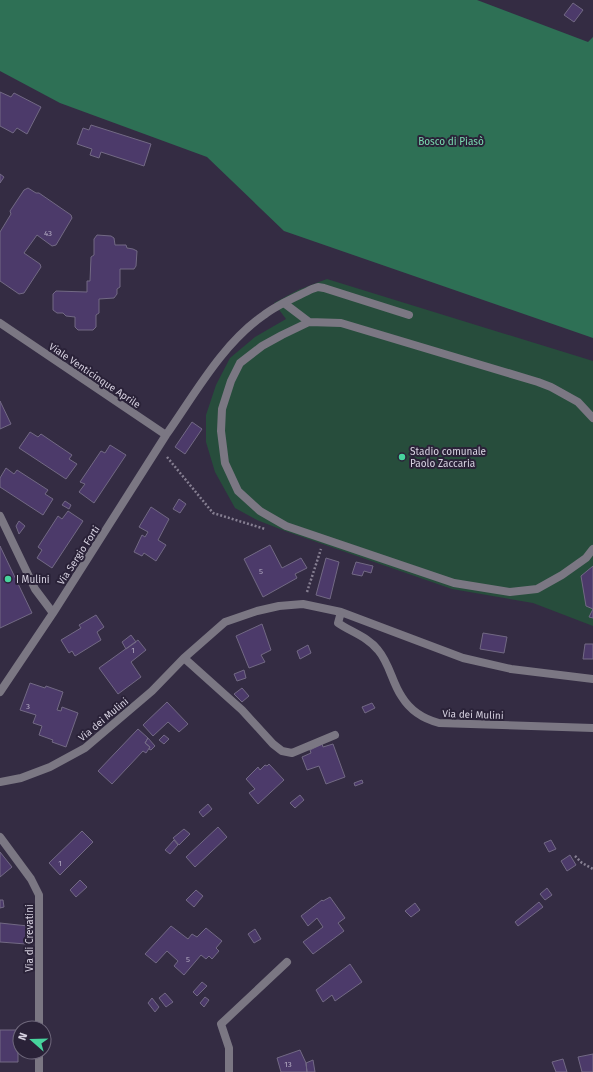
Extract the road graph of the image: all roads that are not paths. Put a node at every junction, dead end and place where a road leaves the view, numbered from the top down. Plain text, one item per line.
1 (284, 303) junction
2 (409, 315) dead end
3 (309, 322) junction
4 (0, 323) edge
5 (593, 418) edge
6 (166, 435) junction
7 (0, 516) edge
8 (593, 549) edge
9 (340, 612) junction
10 (53, 613) junction
11 (184, 658) junction
12 (593, 678) edge
13 (0, 692) edge
14 (593, 728) edge
15 (335, 735) dead end
16 (0, 782) edge
17 (0, 837) edge
18 (287, 962) dead end
19 (39, 1020) edge
20 (39, 1060) edge
21 (39, 1072) edge
22 (229, 1072) edge

1 - 2 street
1 - 3 street
1 - 6 street
3 - 5 street
3 - 8 street
4 - 6 street, Viale Venticinque Aprile
6 - 10 street, Via Sergio Forti
7 - 10 street
9 - 11 street, Via dei Mulini
9 - 12 street, Via dei Mulini
9 - 14 street, Via dei Mulini
10 - 13 street, Via Sergio Forti
11 - 15 street
11 - 16 street, Via dei Mulini
17 - 19 street, Via di Crevatini
18 - 22 street
20 - 21 street

